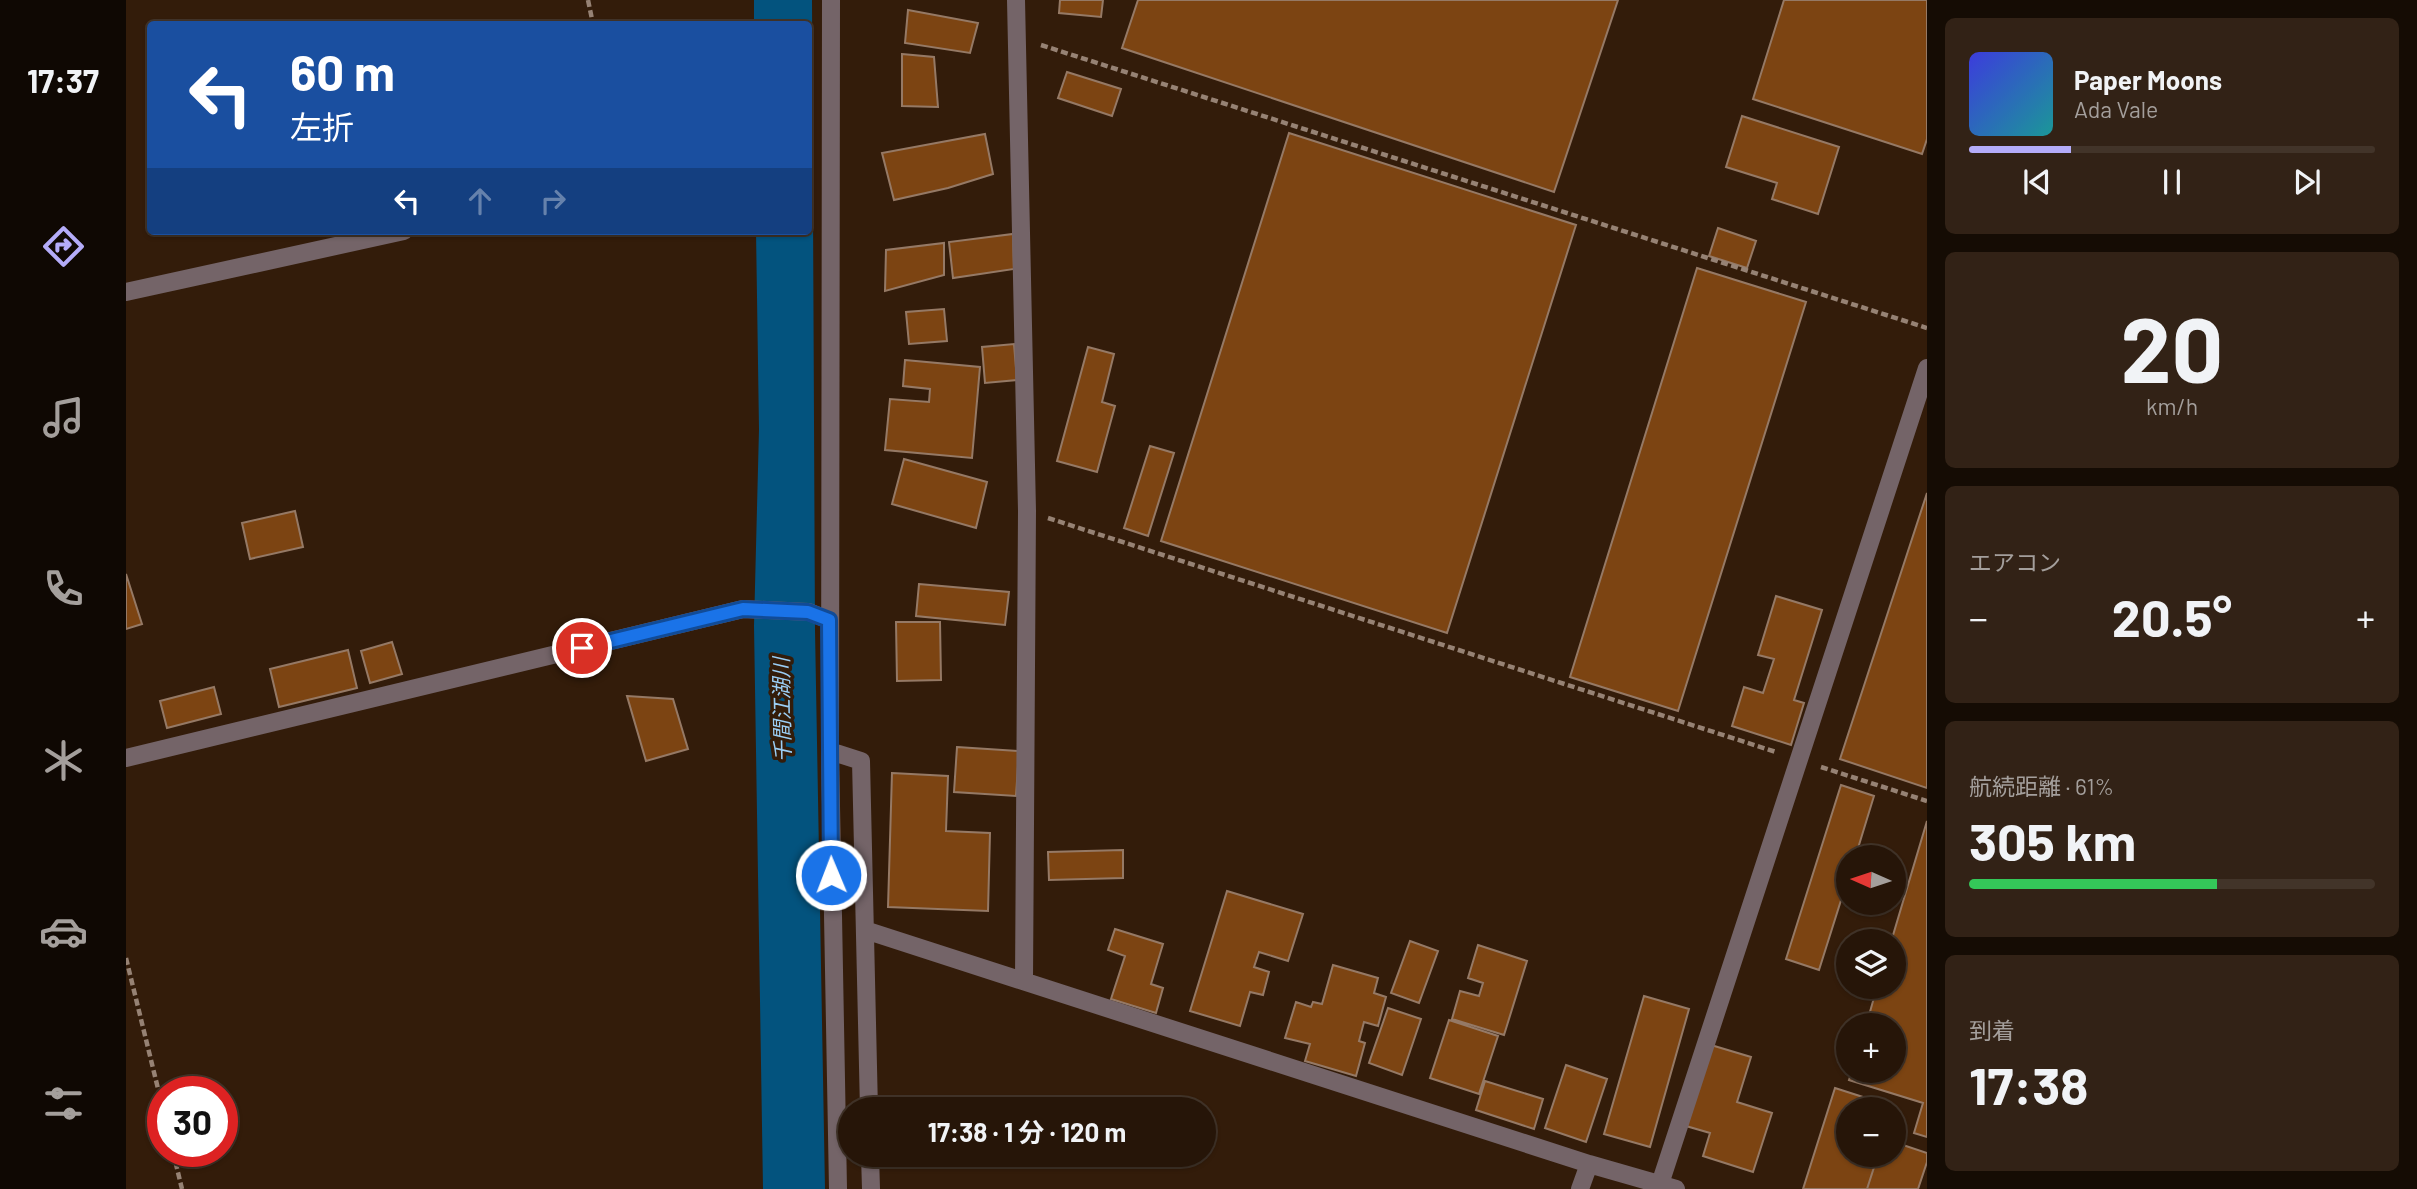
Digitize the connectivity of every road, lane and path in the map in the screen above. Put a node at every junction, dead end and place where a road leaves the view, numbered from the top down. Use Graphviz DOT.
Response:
graph roads {
  1 [pos="588,0"];
  2 [pos="831,0"];
  3 [pos="1016,0"];
  4 [pos="592,21"];
  5 [pos="1016,36"];
  6 [pos="386,235"];
  7 [pos="126,292"];
  8 [pos="1927,328"];
  9 [pos="1927,368"];
  10 [pos="1027,511"];
  11 [pos="829,620"];
  12 [pos="830,751"];
  13 [pos="126,758"];
  14 [pos="1800,760"];
  15 [pos="1927,801"];
  16 [pos="865,930"];
  17 [pos="126,958"];
  18 [pos="1024,981"];
  19 [pos="155,1076"];
  20 [pos="869,1097"];
  21 [pos="1588,1164"];
  22 [pos="177,1167"];
  23 [pos="870,1167"];
  24 [pos="1668,1186"];
  25 [pos="182,1189"];
  26 [pos="838,1189"];
  27 [pos="871,1189"];
  28 [pos="1580,1189"];
  1 -- 4 [label="path"];
  2 -- 11 [label="street"];
  3 -- 5 [label="street"];
  5 -- 8 [label="path"];
  5 -- 10 [label="street"];
  6 -- 7 [label="street"];
  9 -- 14 [label="street"];
  10 -- 14 [label="path"];
  10 -- 18 [label="street"];
  11 -- 12 [label="street"];
  11 -- 13 [label="street"];
  12 -- 16 [label="street"];
  12 -- 26 [label="street"];
  14 -- 15 [label="path"];
  14 -- 24 [label="street"];
  16 -- 18 [label="street"];
  16 -- 20 [label="street"];
  17 -- 19 [label="path"];
  18 -- 21 [label="street"];
  21 -- 24 [label="street"];
  21 -- 28 [label="street"];
  22 -- 25 [label="path"];
  23 -- 27 [label="street"];
}
